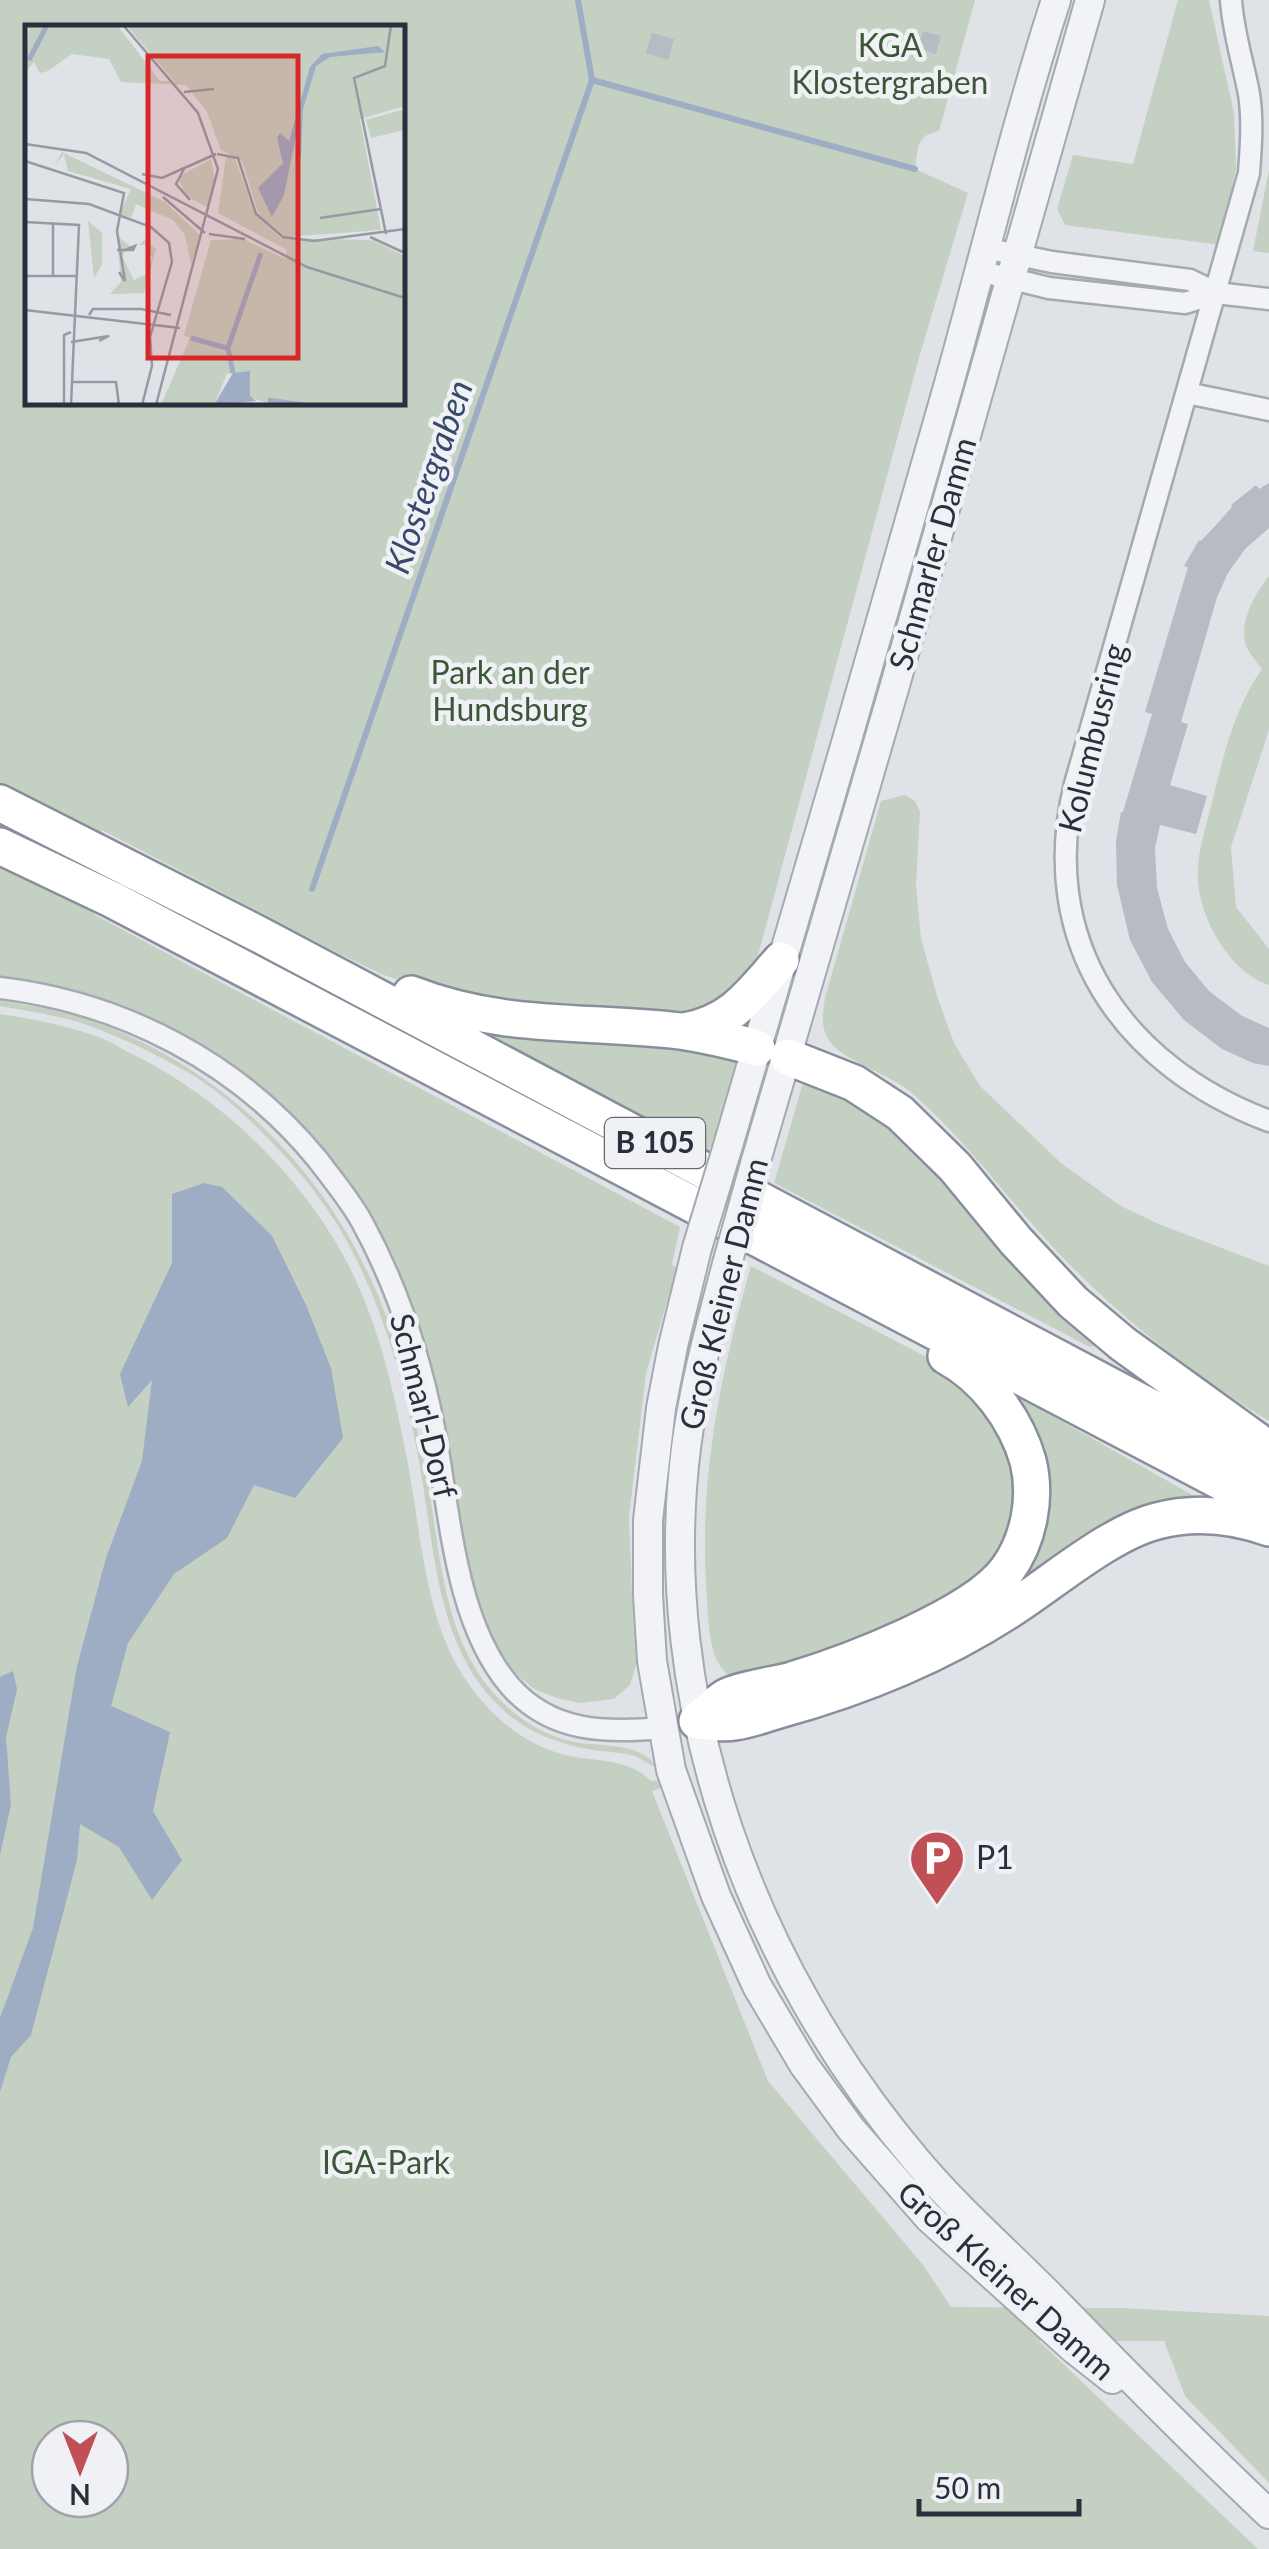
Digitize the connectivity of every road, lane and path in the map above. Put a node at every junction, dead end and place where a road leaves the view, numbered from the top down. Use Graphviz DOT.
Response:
graph roads {
  1 [pos="1056,0"];
  2 [pos="1090,0"];
  3 [pos="1230,0"];
  4 [pos="982,259"];
  5 [pos="1014,267"];
  6 [pos="1216,293"];
  7 [pos="1269,299"];
  8 [pos="1186,393"];
  9 [pos="1269,410"];
  10 [pos="0,804"];
  11 [pos="0,846"];
  12 [pos="262,936"];
  13 [pos="781,960"];
  14 [pos="0,988"];
  15 [pos="680,1032"];
  16 [pos="772,1052"];
  17 [pos="1269,1121"];
  18 [pos="854,1288"];
  19 [pos="1269,1449"];
  20 [pos="1269,1470"];
  21 [pos="1269,1506"];
  22 [pos="1269,1528"];
  23 [pos="680,1724"];
  24 [pos="1269,2514"];
  1 -- 4 [label="street, Schmarler Damm"];
  2 -- 5 [label="street, Schmarler Damm"];
  3 -- 6 [label="street, Kolumbusring"];
  4 -- 5 [label="street"];
  4 -- 13 [label="street, Schmarler Damm"];
  5 -- 6 [label="street"];
  5 -- 16 [label="street, Schmarler Damm"];
  6 -- 7 [label="street"];
  6 -- 8 [label="street, Kolumbusring"];
  8 -- 9 [label="street"];
  8 -- 17 [label="street, Kolumbusring"];
  10 -- 12 [label="highway, B 105"];
  11 -- 18 [label="highway, B 105"];
  12 -- 15 [label="highway"];
  12 -- 20 [label="highway, B 105"];
  13 -- 15 [label="highway"];
  13 -- 16 [label="street, Schmarler Damm"];
  14 -- 23 [label="street, Schmarl-Dorf"];
  15 -- 16 [label="highway"];
  16 -- 19 [label="highway"];
  16 -- 23 [label="street, Groß Kleiner Damm, bridge"];
  16 -- 23 [label="street, Groß Kleiner Damm, bridge"];
  18 -- 21 [label="highway, B 105"];
  18 -- 23 [label="highway"];
  22 -- 23 [label="highway"];
  23 -- 24 [label="street, Groß Kleiner Damm"];
}
